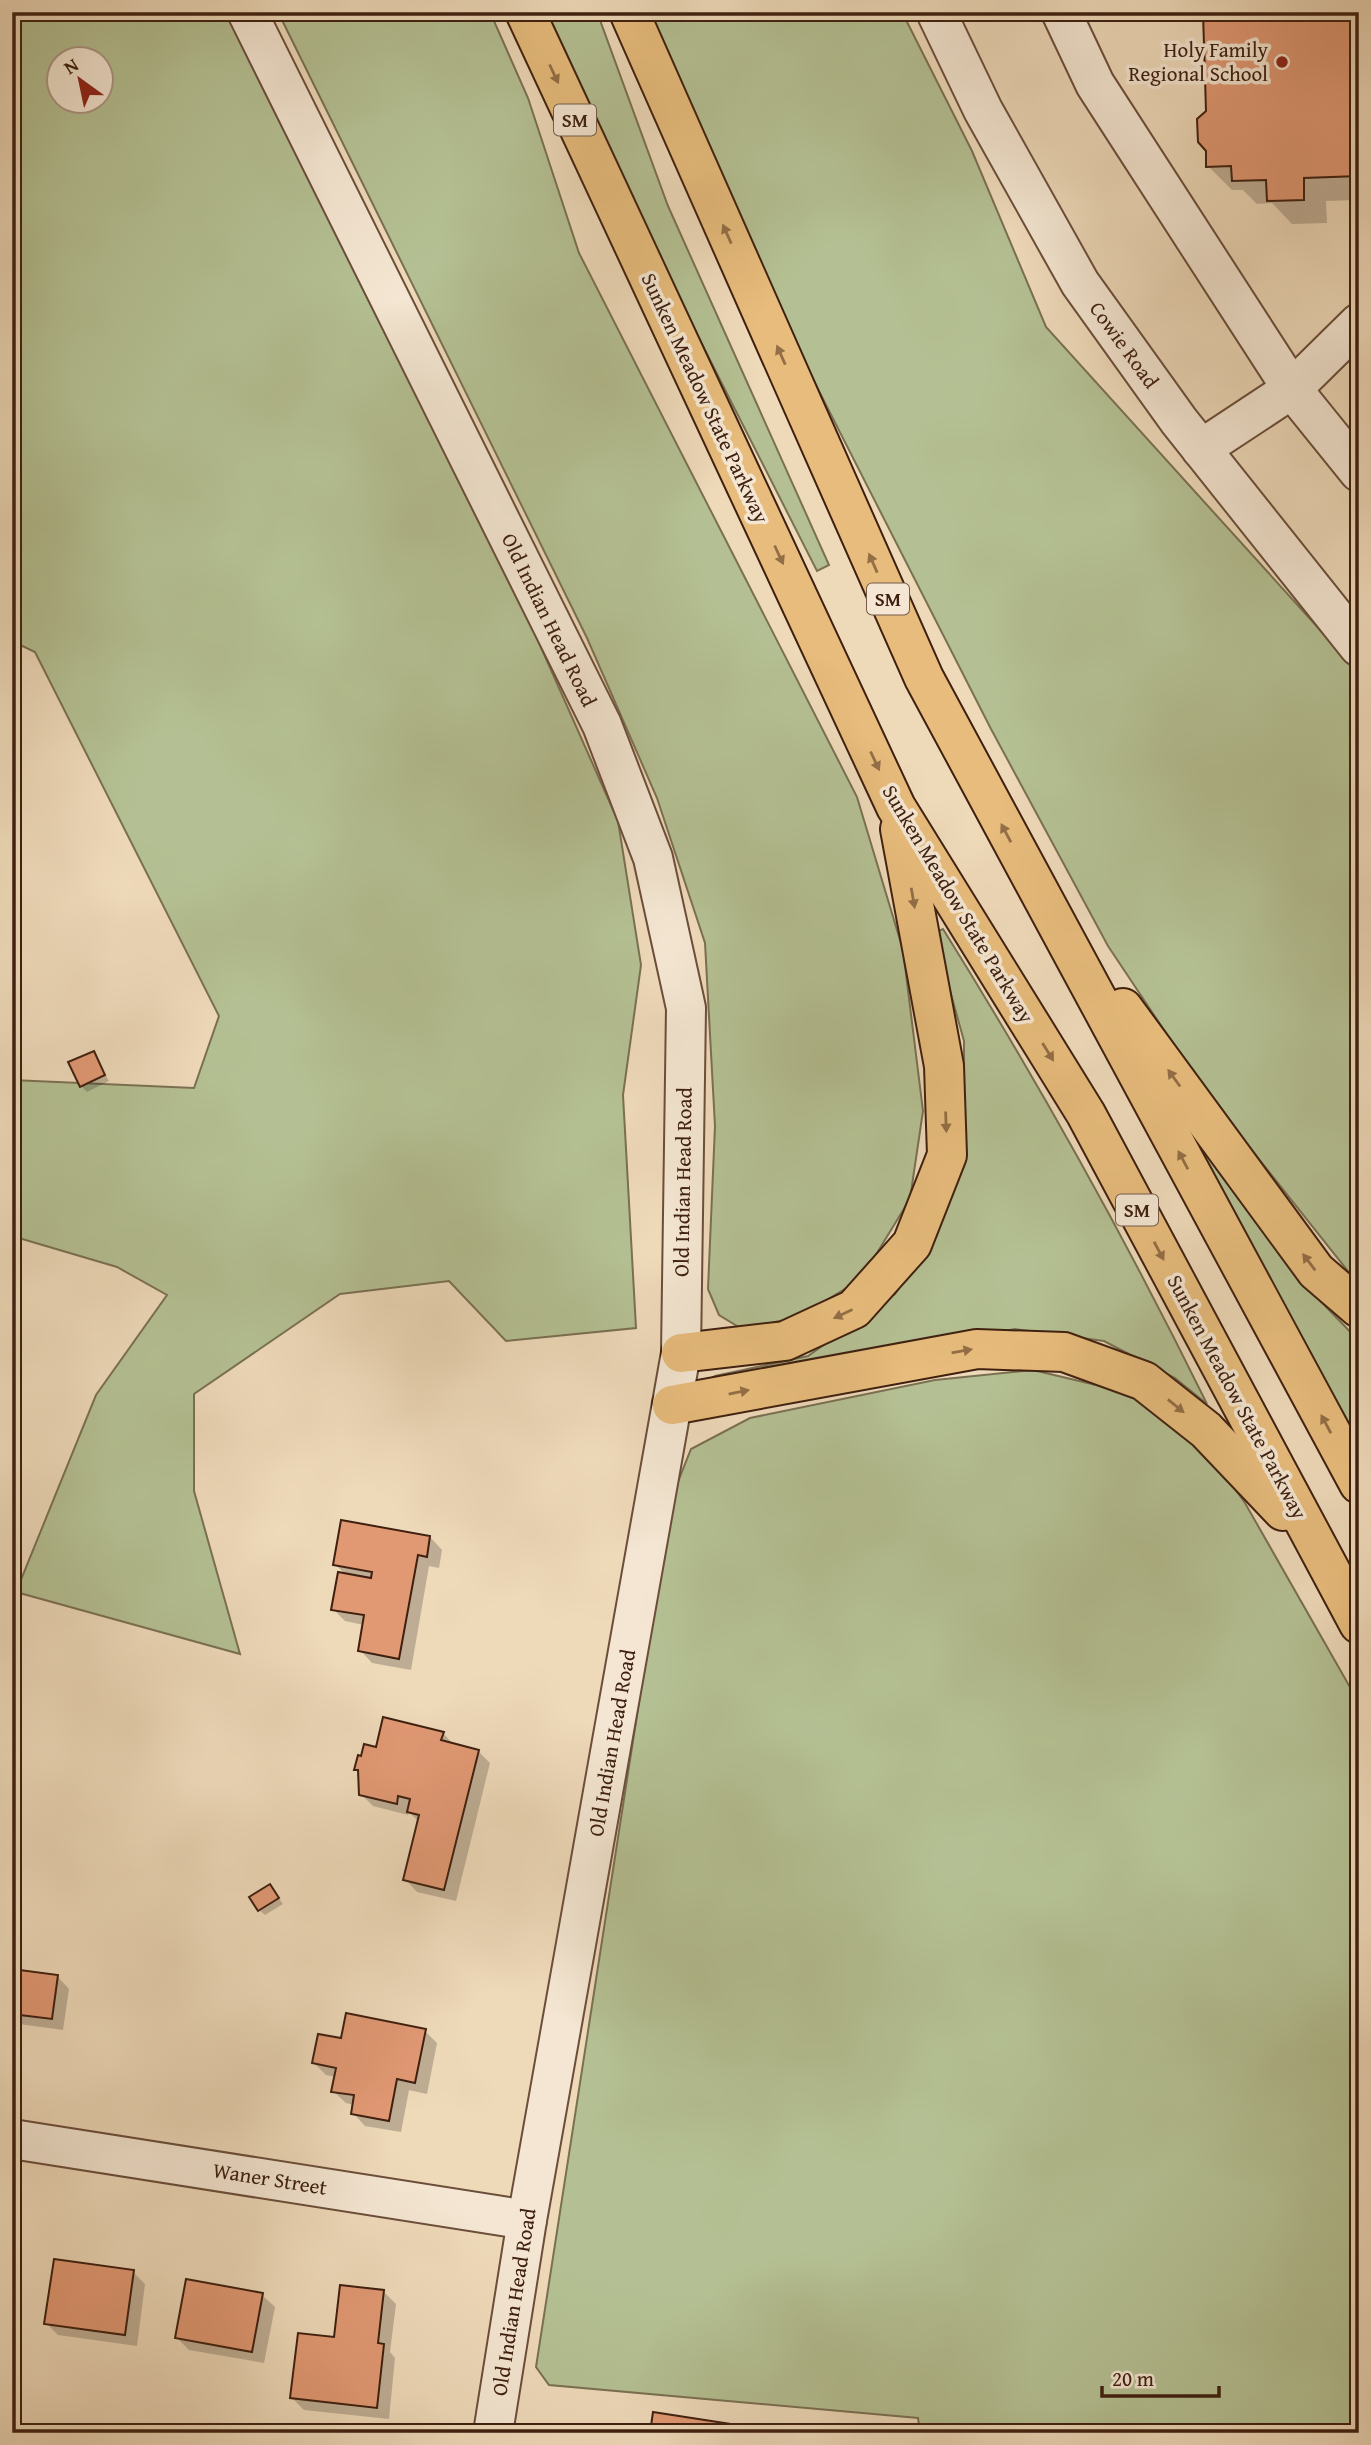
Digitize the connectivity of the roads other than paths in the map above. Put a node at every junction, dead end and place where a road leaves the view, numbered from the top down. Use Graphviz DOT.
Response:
graph roads {
  1 [pos="247,12"];
  2 [pos="525,12"];
  3 [pos="629,12"];
  4 [pos="936,12"];
  5 [pos="1071,17"];
  6 [pos="1359,323"];
  7 [pos="1292,389"];
  8 [pos="1201,449"];
  9 [pos="1359,472"];
  10 [pos="1359,647"];
  11 [pos="896,807"];
  12 [pos="1038,893"];
  13 [pos="1359,1308"];
  14 [pos="681,1353"];
  15 [pos="672,1405"];
  16 [pos="1359,1484"];
  17 [pos="1316,1544"];
  18 [pos="1359,1624"];
  19 [pos="12,2139"];
  20 [pos="527,2220"];
  21 [pos="494,2433"];
  1 -- 14 [label="street, Old Indian Head Road"];
  2 -- 11 [label="highway, Sunken Meadow State Parkway / SM, one-way"];
  12 -- 3 [label="highway, SM, one-way"];
  4 -- 8 [label="street, Cowie Road"];
  5 -- 7 [label="street"];
  6 -- 7 [label="street"];
  7 -- 8 [label="street"];
  7 -- 9 [label="street"];
  8 -- 10 [label="street, Cowie Road"];
  11 -- 14 [label="highway, one-way"];
  11 -- 17 [label="highway, Sunken Meadow State Parkway / SM, one-way"];
  13 -- 12 [label="highway, one-way"];
  16 -- 12 [label="highway, SM, one-way"];
  14 -- 15 [label="street, Old Indian Head Road"];
  15 -- 17 [label="highway, one-way"];
  15 -- 20 [label="street, Old Indian Head Road"];
  17 -- 18 [label="highway, Sunken Meadow State Parkway / SM"];
  19 -- 20 [label="street, Waner Street"];
  20 -- 21 [label="street, Old Indian Head Road"];
}
